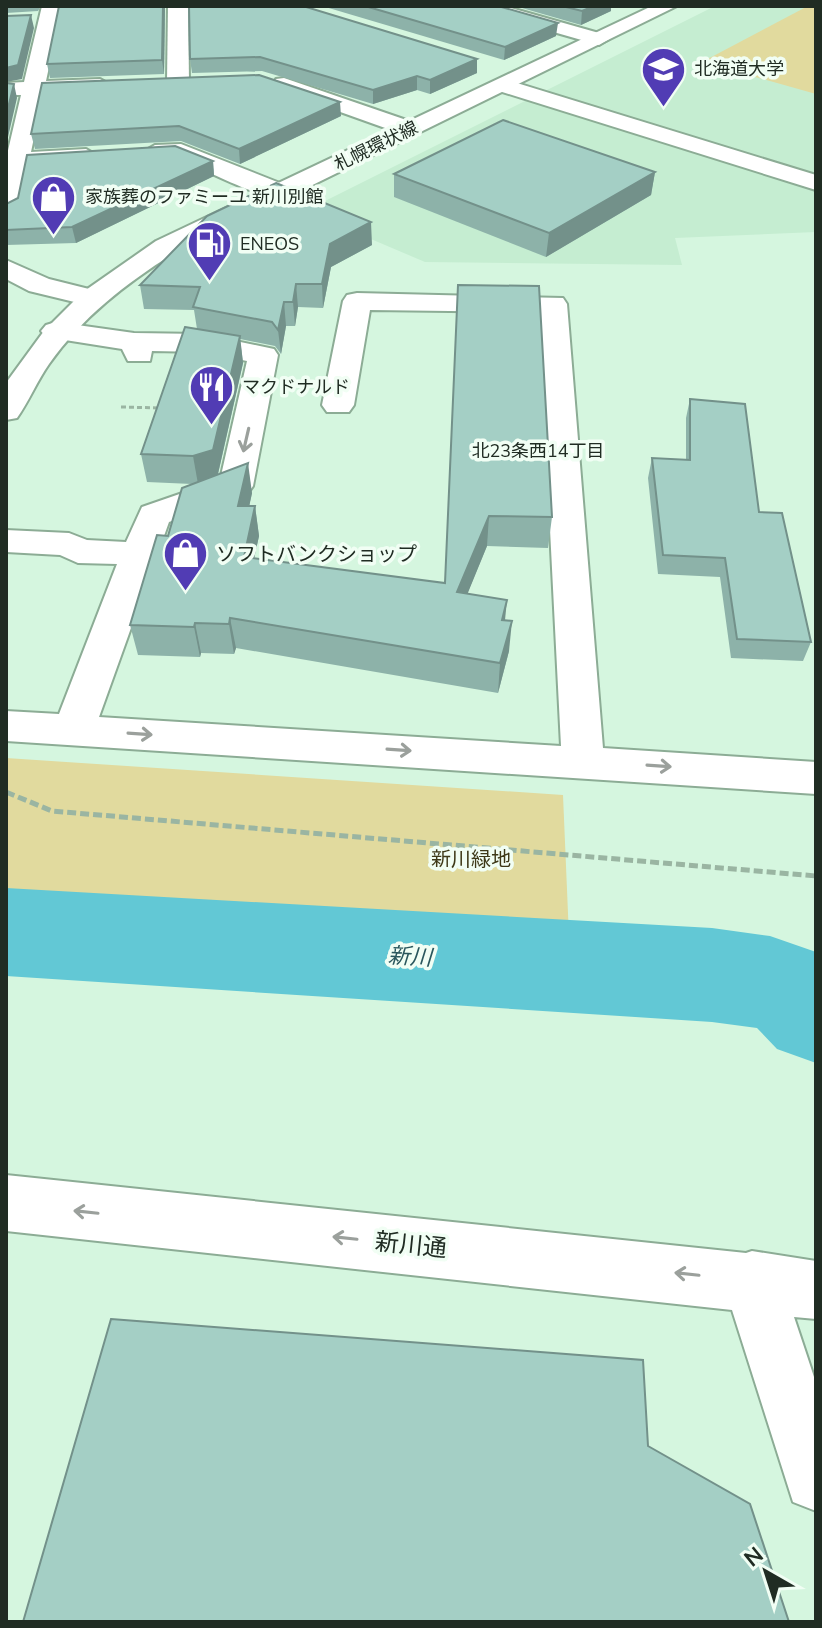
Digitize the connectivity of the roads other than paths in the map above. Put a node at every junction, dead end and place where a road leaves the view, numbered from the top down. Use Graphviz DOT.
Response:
graph roads {
  1 [pos="75,6"];
  2 [pos="178,6"];
  3 [pos="483,6"];
  4 [pos="667,6"];
  5 [pos="51,11"];
  6 [pos="21,20"];
  7 [pos="599,39"];
  8 [pos="507,77"];
  9 [pos="203,80"];
  10 [pos="261,80"];
  11 [pos="120,84"];
  12 [pos="33,88"];
  13 [pos="6,89"];
  14 [pos="410,129"];
  15 [pos="137,153"];
  16 [pos="108,155"];
  17 [pos="15,164"];
  18 [pos="816,183"];
  19 [pos="281,192"];
  20 [pos="6,213"];
  21 [pos="6,268"];
  22 [pos="39,285"];
  23 [pos="91,298"];
  24 [pos="6,301"];
  25 [pos="56,331"];
  26 [pos="338,405"];
  27 [pos="6,411"];
  28 [pos="6,541"];
  29 [pos="139,554"];
  30 [pos="6,726"];
  31 [pos="74,730"];
  32 [pos="583,761"];
  33 [pos="816,778"];
  34 [pos="6,1203"];
  35 [pos="787,1286"];
  36 [pos="816,1479"];
  1 -- 5 [label="street"];
  2 -- 9 [label="street"];
  3 -- 7 [label="street"];
  4 -- 7 [label="street, 札幌環状線"];
  5 -- 6 [label="street"];
  5 -- 12 [label="street"];
  7 -- 8 [label="street, 札幌環状線"];
  8 -- 14 [label="street, 札幌環状線"];
  8 -- 18 [label="street"];
  10 -- 14 [label="street"];
  11 -- 12 [label="street"];
  12 -- 13 [label="street"];
  12 -- 17 [label="street"];
  14 -- 19 [label="street, 札幌環状線"];
  15 -- 19 [label="street"];
  16 -- 17 [label="street"];
  17 -- 20 [label="street"];
  19 -- 23 [label="street, 札幌環状線"];
  21 -- 22 [label="street"];
  22 -- 23 [label="street"];
  22 -- 24 [label="street"];
  23 -- 25 [label="street, 札幌環状線"];
  25 -- 27 [label="street, 札幌環状線"];
  25 -- 29 [label="street, one-way"];
  26 -- 32 [label="street"];
  28 -- 29 [label="street"];
  29 -- 31 [label="street"];
  30 -- 31 [label="street"];
  31 -- 32 [label="street, one-way"];
  32 -- 33 [label="street, one-way"];
  35 -- 34 [label="street, 新川通, one-way"];
  35 -- 36 [label="street"];
}
